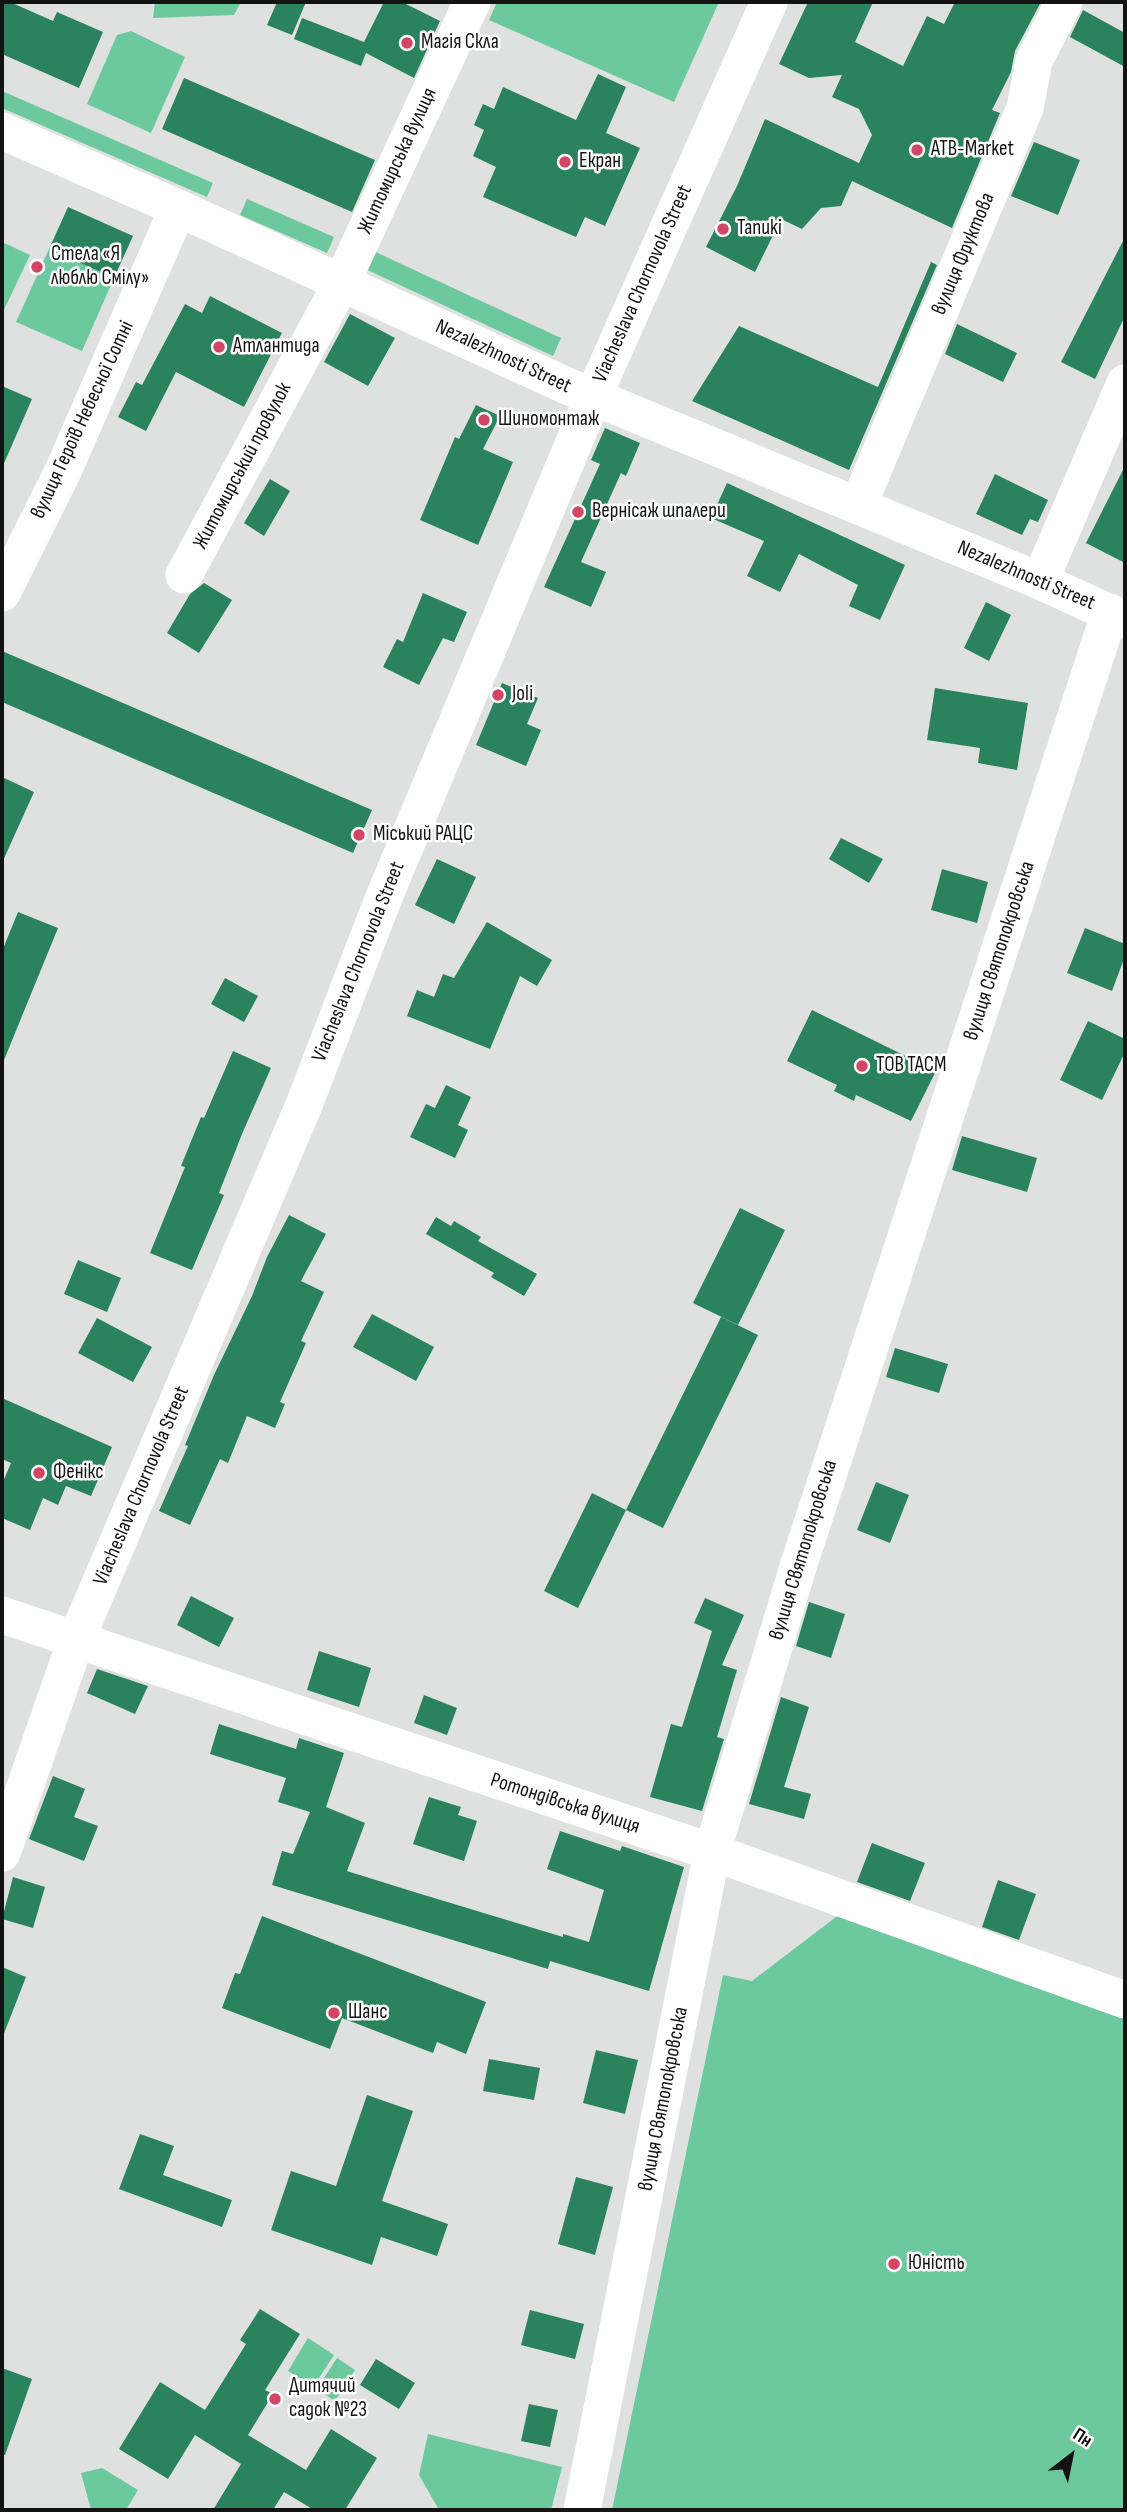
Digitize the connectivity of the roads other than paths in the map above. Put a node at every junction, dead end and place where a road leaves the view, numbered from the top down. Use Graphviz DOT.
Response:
graph roads {
  1 [pos="472,2"];
  2 [pos="769,2"];
  3 [pos="1064,2"];
  4 [pos="2,131"];
  5 [pos="178,208"];
  6 [pos="342,282"];
  7 [pos="1125,383"];
  8 [pos="593,397"];
  9 [pos="858,506"];
  10 [pos="184,575"];
  11 [pos="1040,580"];
  12 [pos="2,593"];
  13 [pos="1117,616"];
  14 [pos="2,1615"];
  15 [pos="76,1640"];
  16 [pos="712,1852"];
  17 [pos="2,1853"];
  18 [pos="1125,2000"];
  19 [pos="582,2510"];
  1 -- 6 [label="street, Житомирська вулиця"];
  2 -- 8 [label="street, Viacheslava Chornovola Street"];
  3 -- 9 [label="street, вулиця Фруктова"];
  4 -- 5 [label="street, Nezalezhnosti Street"];
  5 -- 6 [label="street, Nezalezhnosti Street"];
  5 -- 12 [label="street, вулиця Героїв Небесної Сотні"];
  6 -- 8 [label="street, Nezalezhnosti Street"];
  6 -- 10 [label="street, Житомирський провулок"];
  7 -- 11 [label="street"];
  8 -- 9 [label="street, Nezalezhnosti Street"];
  8 -- 15 [label="street, Viacheslava Chornovola Street"];
  9 -- 11 [label="street, Nezalezhnosti Street"];
  11 -- 13 [label="street, Nezalezhnosti Street"];
  13 -- 16 [label="street, вулиця Святопокровська"];
  14 -- 15 [label="street, Ротондівська вулиця"];
  15 -- 16 [label="street, Ротондівська вулиця"];
  15 -- 17 [label="street, Viacheslava Chornovola Street"];
  16 -- 18 [label="street, Ротондівська вулиця"];
  16 -- 19 [label="street, вулиця Святопокровська"];
}
